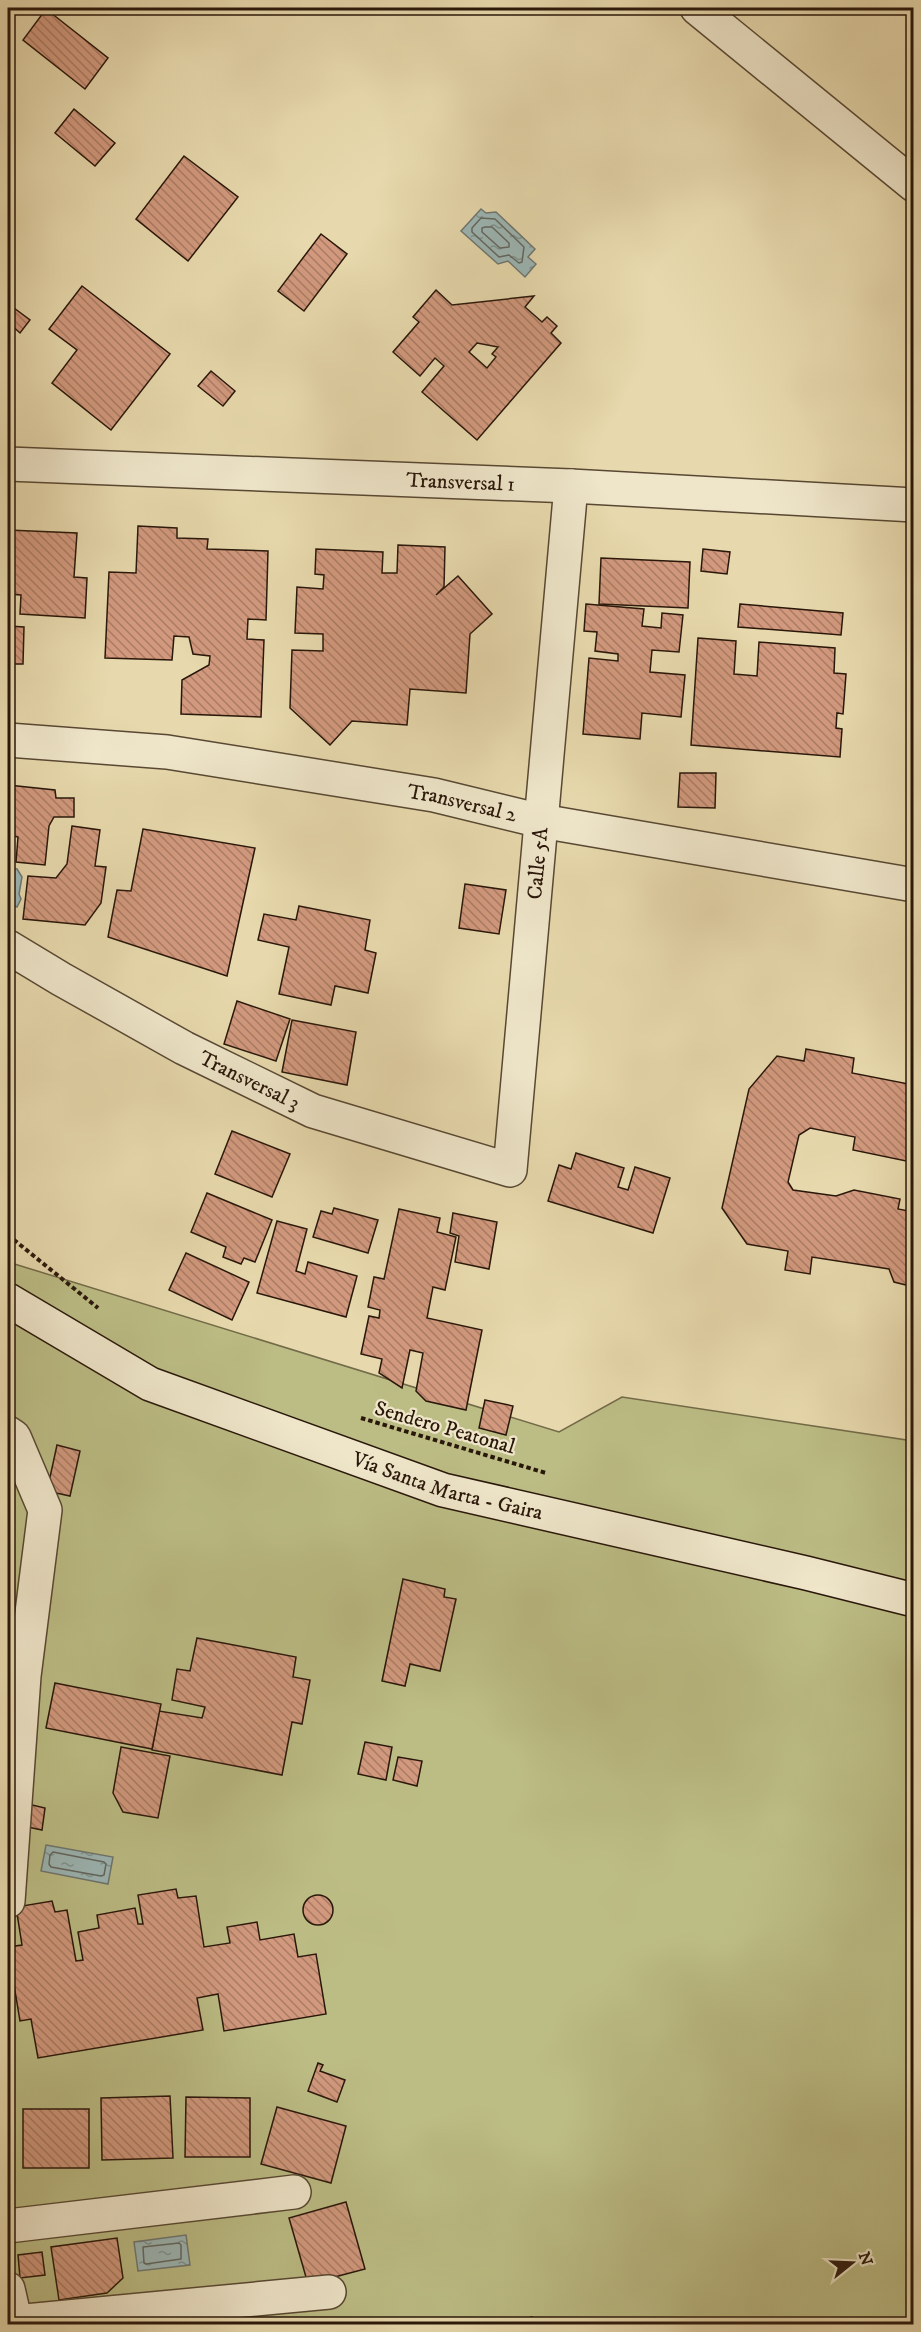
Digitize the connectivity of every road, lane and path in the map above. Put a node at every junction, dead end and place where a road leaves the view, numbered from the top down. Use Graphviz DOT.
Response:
graph roads {
  1 [pos="697,8"];
  2 [pos="914,185"];
  3 [pos="8,464"];
  4 [pos="571,486"];
  5 [pos="914,505"];
  6 [pos="8,740"];
  7 [pos="541,821"];
  8 [pos="914,885"];
  9 [pos="8,946"];
  10 [pos="510,1170"];
  11 [pos="8,1235"];
  12 [pos="8,1299"];
  13 [pos="99,1308"];
  14 [pos="354,1416"];
  15 [pos="8,1433"];
  16 [pos="557,1476"];
  17 [pos="914,1600"];
  18 [pos="8,1901"];
  19 [pos="294,2192"];
  20 [pos="8,2226"];
  21 [pos="8,2289"];
  22 [pos="329,2292"];
  23 [pos="16,2323"];
  1 -- 2 [label="street"];
  3 -- 4 [label="street, Transversal 1"];
  4 -- 5 [label="street, Transversal 1"];
  4 -- 7 [label="street, Calle 5A"];
  6 -- 7 [label="street, Transversal 2"];
  7 -- 8 [label="street, Transversal 2"];
  7 -- 10 [label="street, Calle 5A"];
  9 -- 10 [label="street, Transversal 3"];
  11 -- 13 [label="path"];
  12 -- 17 [label="street, Vía Santa Marta - Gaira"];
  14 -- 16 [label="path, Sendero Peatonal"];
  15 -- 18 [label="street"];
  19 -- 20 [label="street"];
  21 -- 23 [label="street"];
  22 -- 23 [label="street"];
}
